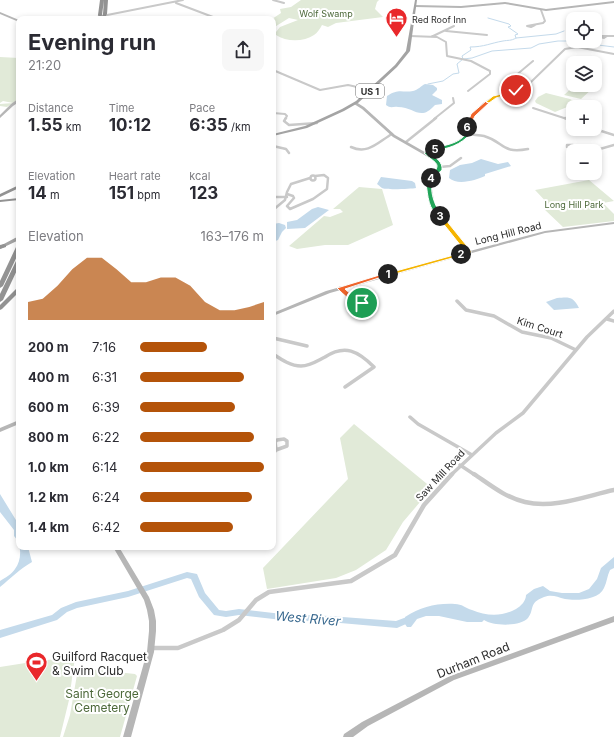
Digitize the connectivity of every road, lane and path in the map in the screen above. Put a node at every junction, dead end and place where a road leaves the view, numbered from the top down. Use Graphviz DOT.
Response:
graph roads {
  1 [pos="102,0"];
  2 [pos="106,0"];
  3 [pos="183,0"];
  4 [pos="273,0"];
  5 [pos="416,0"];
  6 [pos="614,2"];
  7 [pos="176,3"];
  8 [pos="284,3"];
  9 [pos="415,6"];
  10 [pos="541,10"];
  11 [pos="0,13"];
  12 [pos="100,16"];
  13 [pos="104,16"];
  14 [pos="104,16"];
  15 [pos="210,16"];
  16 [pos="16,20"];
  17 [pos="535,25"];
  18 [pos="454,26"];
  19 [pos="446,31"];
  20 [pos="487,35"];
  21 [pos="410,36"];
  22 [pos="607,36"];
  23 [pos="614,36"];
  24 [pos="431,37"];
  25 [pos="614,54"];
  26 [pos="533,61"];
  27 [pos="276,71"];
  28 [pos="371,90"];
  29 [pos="468,91"];
  30 [pos="519,91"];
  31 [pos="453,98"];
  32 [pos="16,103"];
  33 [pos="355,103"];
  34 [pos="533,108"];
  35 [pos="276,113"];
  36 [pos="0,117"];
  37 [pos="566,119"];
  38 [pos="317,123"];
  39 [pos="602,131"];
  40 [pos="276,134"];
  41 [pos="392,134"];
  42 [pos="468,134"];
  43 [pos="614,135"];
  44 [pos="406,142"];
  45 [pos="614,145"];
  46 [pos="351,146"];
  47 [pos="276,147"];
  48 [pos="602,148"];
  49 [pos="528,149"];
  50 [pos="289,153"];
  51 [pos="426,153"];
  52 [pos="461,158"];
  53 [pos="440,167"];
  54 [pos="16,188"];
  55 [pos="0,196"];
  56 [pos="276,196"];
  57 [pos="287,196"];
  58 [pos="16,199"];
  59 [pos="0,201"];
  60 [pos="276,208"];
  61 [pos="614,223"];
  62 [pos="16,240"];
  63 [pos="1,247"];
  64 [pos="469,252"];
  65 [pos="16,253"];
  66 [pos="16,267"];
  67 [pos="0,286"];
  68 [pos="340,288"];
  69 [pos="16,292"];
  70 [pos="0,300"];
  71 [pos="457,301"];
  72 [pos="0,308"];
  73 [pos="374,309"];
  74 [pos="614,311"];
  75 [pos="276,314"];
  76 [pos="607,318"];
  77 [pos="614,321"];
  78 [pos="276,339"];
  79 [pos="307,346"];
  80 [pos="576,350"];
  81 [pos="276,356"];
  82 [pos="345,387"];
  83 [pos="410,417"];
  84 [pos="16,423"];
  85 [pos="0,430"];
  86 [pos="472,455"];
  87 [pos="460,465"];
  88 [pos="614,490"];
  89 [pos="118,550"];
  90 [pos="614,619"];
  91 [pos="152,648"];
  92 [pos="127,737"];
  93 [pos="347,737"];
  1 -- 12 [label="highway"];
  2 -- 13 [label="highway"];
  3 -- 7 [label="street"];
  4 -- 8 [label="street"];
  5 -- 9 [label="main road, US 1"];
  6 -- 10 [label="street"];
  7 -- 14 [label="street"];
  7 -- 15 [label="street"];
  9 -- 10 [label="street"];
  9 -- 21 [label="main road, US 1"];
  10 -- 17 [label="street"];
  11 -- 16 [label="street"];
  18 -- 19 [label="street"];
  19 -- 20 [label="street"];
  19 -- 24 [label="street"];
  21 -- 24 [label="street"];
  21 -- 28 [label="main road, US 1"];
  22 -- 23 [label="street"];
  24 -- 29 [label="street"];
  25 -- 30 [label="street"];
  26 -- 30 [label="street"];
  27 -- 28 [label="street"];
  28 -- 33 [label="main road, US 1"];
  30 -- 42 [label="street"];
  31 -- 44 [label="street"];
  32 -- 36 [label="street"];
  33 -- 38 [label="main road, US 1"];
  33 -- 41 [label="street"];
  34 -- 37 [label="street"];
  35 -- 38 [label="street"];
  38 -- 40 [label="main road, US 1"];
  39 -- 43 [label="street"];
  41 -- 44 [label="street"];
  41 -- 46 [label="street"];
  42 -- 49 [label="street"];
  42 -- 51 [label="street"];
  44 -- 51 [label="street"];
  45 -- 48 [label="street"];
  47 -- 50 [label="street"];
  51 -- 53 [label="street"];
  52 -- 53 [label="street"];
  53 -- 64 [label="street"];
  54 -- 55 [label="highway"];
  56 -- 57 [label="street"];
  57 -- 57 [label="street"];
  57 -- 60 [label="street"];
  58 -- 59 [label="highway"];
  61 -- 64 [label="street, Long Hill Road"];
  62 -- 63 [label="main road"];
  64 -- 68 [label="street, Long Hill Road"];
  65 -- 67 [label="highway"];
  66 -- 70 [label="highway"];
  68 -- 73 [label="street"];
  68 -- 75 [label="street, Long Hill Road"];
  69 -- 72 [label="highway"];
  71 -- 80 [label="street, Kim Court"];
  74 -- 76 [label="street, Saw Mill Road"];
  76 -- 77 [label="street"];
  76 -- 80 [label="street, Saw Mill Road"];
  78 -- 79 [label="street"];
  80 -- 86 [label="street, Saw Mill Road"];
  81 -- 82 [label="street"];
  83 -- 86 [label="street"];
  84 -- 85 [label="street"];
  86 -- 87 [label="street, Saw Mill Road"];
  87 -- 88 [label="street"];
  87 -- 91 [label="street, Saw Mill Road"];
  89 -- 91 [label="street"];
  90 -- 93 [label="street, Durham Road"];
  91 -- 92 [label="street"];
}
